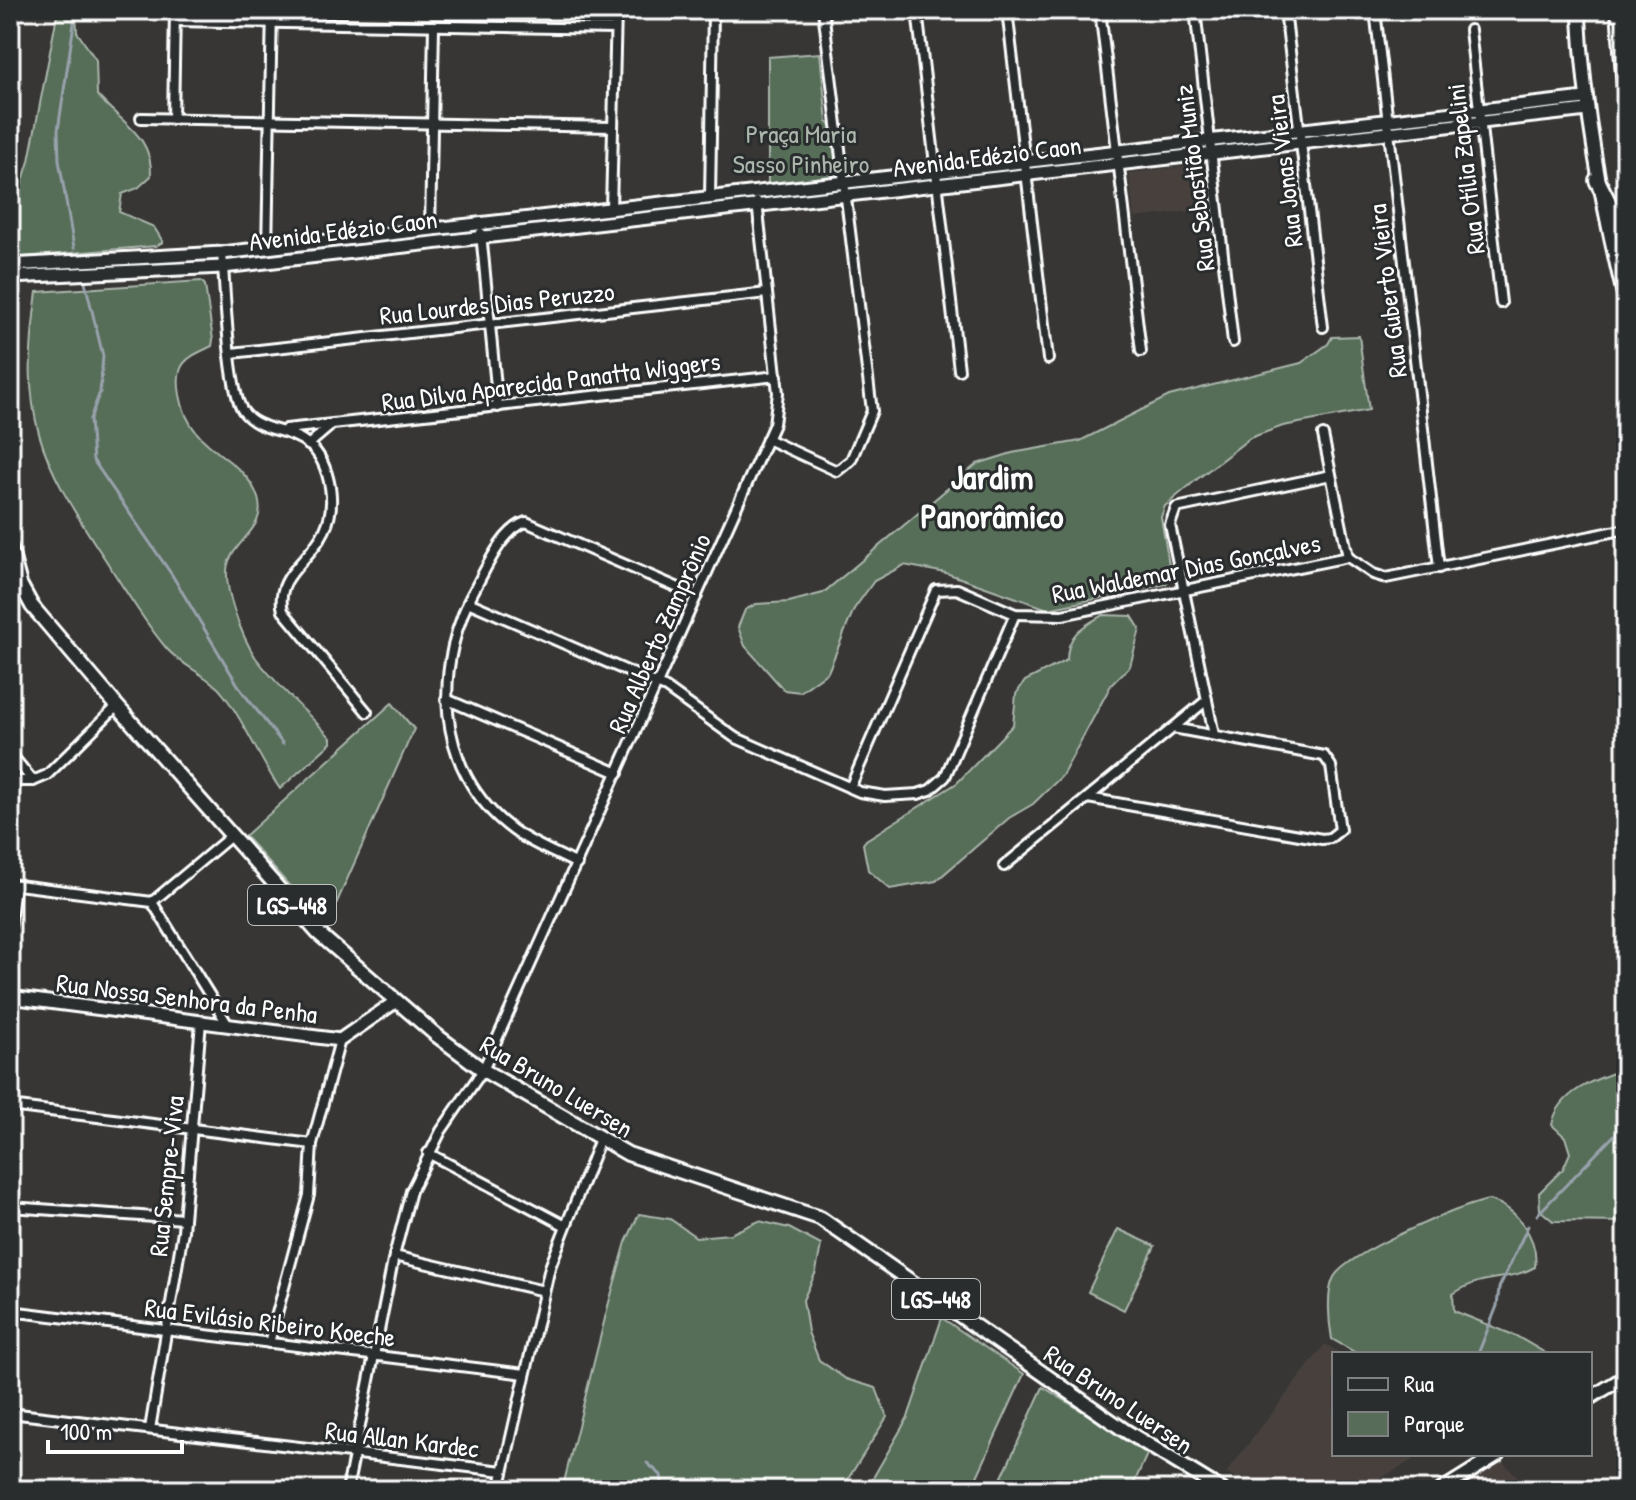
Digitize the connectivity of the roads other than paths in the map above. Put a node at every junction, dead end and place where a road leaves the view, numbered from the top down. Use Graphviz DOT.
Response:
graph roads {
  1 [pos="175,10"];
  2 [pos="272,10"];
  3 [pos="616,10"];
  4 [pos="713,10"];
  5 [pos="823,10"];
  6 [pos="917,10"];
  7 [pos="1007,10"];
  8 [pos="1100,10"];
  9 [pos="1195,10"];
  10 [pos="1285,10"];
  11 [pos="1375,10"];
  12 [pos="1579,10"];
  13 [pos="1619,10"];
  14 [pos="175,21"];
  15 [pos="271,23"];
  16 [pos="434,26"];
  17 [pos="615,29"];
  18 [pos="1470,30"];
  19 [pos="1626,101"];
  20 [pos="1586,104"];
  21 [pos="1480,116"];
  22 [pos="141,118"];
  23 [pos="173,119"];
  24 [pos="270,120"];
  25 [pos="432,123"];
  26 [pos="613,127"];
  27 [pos="1388,127"];
  28 [pos="1300,137"];
  29 [pos="1210,147"];
  30 [pos="1118,158"];
  31 [pos="1026,168"];
  32 [pos="937,178"];
  33 [pos="1597,180"];
  34 [pos="845,189"];
  35 [pos="710,198"];
  36 [pos="757,199"];
  37 [pos="611,209"];
  38 [pos="430,230"];
  39 [pos="481,230"];
  40 [pos="1626,237"];
  41 [pos="267,248"];
  42 [pos="222,253"];
  43 [pos="10,265"];
  44 [pos="223,267"];
  45 [pos="10,277"];
  46 [pos="767,293"];
  47 [pos="1501,303"];
  48 [pos="1626,305"];
  49 [pos="490,324"];
  50 [pos="1323,327"];
  51 [pos="1233,342"];
  52 [pos="1141,351"];
  53 [pos="232,353"];
  54 [pos="1048,359"];
  55 [pos="959,370"];
  56 [pos="777,376"];
  57 [pos="498,407"];
  58 [pos="330,427"];
  59 [pos="281,429"];
  60 [pos="1323,435"];
  61 [pos="767,439"];
  62 [pos="308,445"];
  63 [pos="1331,475"];
  64 [pos="1626,529"];
  65 [pos="10,547"];
  66 [pos="1348,557"];
  67 [pos="1439,568"];
  68 [pos="20,584"];
  69 [pos="1183,590"];
  70 [pos="697,596"];
  71 [pos="10,597"];
  72 [pos="468,602"];
  73 [pos="1015,614"];
  74 [pos="658,685"];
  75 [pos="446,699"];
  76 [pos="1207,700"];
  77 [pos="117,706"];
  78 [pos="367,712"];
  79 [pos="1173,728"];
  80 [pos="1214,735"];
  81 [pos="10,753"];
  82 [pos="618,773"];
  83 [pos="10,781"];
  84 [pos="33,781"];
  85 [pos="850,788"];
  86 [pos="1088,798"];
  87 [pos="231,836"];
  88 [pos="577,864"];
  89 [pos="1004,866"];
  90 [pos="13,885"];
  91 [pos="152,902"];
  92 [pos="10,927"];
  93 [pos="10,997"];
  94 [pos="395,1002"];
  95 [pos="201,1022"];
  96 [pos="228,1025"];
  97 [pos="340,1040"];
  98 [pos="483,1070"];
  99 [pos="10,1106"];
  100 [pos="192,1129"];
  101 [pos="600,1139"];
  102 [pos="312,1144"];
  103 [pos="428,1153"];
  104 [pos="10,1207"];
  105 [pos="184,1219"];
  106 [pos="564,1225"];
  107 [pos="394,1256"];
  108 [pos="544,1291"];
  109 [pos="10,1311"];
  110 [pos="166,1330"];
  111 [pos="269,1343"];
  112 [pos="372,1355"];
  113 [pos="525,1374"];
  114 [pos="1626,1376"];
  115 [pos="1592,1397"];
  116 [pos="10,1413"];
  117 [pos="150,1429"];
  118 [pos="353,1453"];
  119 [pos="1496,1456"];
  120 [pos="503,1471"];
  121 [pos="347,1490"];
  122 [pos="499,1490"];
  123 [pos="1222,1490"];
  124 [pos="1441,1490"];
  1 -- 14 [label="street"];
  2 -- 15 [label="street"];
  3 -- 17 [label="street"];
  4 -- 35 [label="street"];
  5 -- 34 [label="street"];
  6 -- 32 [label="street"];
  7 -- 31 [label="street"];
  8 -- 30 [label="street"];
  9 -- 29 [label="street, Rua Sebastião Muniz"];
  10 -- 28 [label="street, Rua Jonas Vieira"];
  11 -- 27 [label="street, Rua Guberto Vieira"];
  12 -- 20 [label="main road"];
  13 -- 19 [label="highway"];
  14 -- 15 [label="street"];
  14 -- 23 [label="street"];
  15 -- 16 [label="street"];
  15 -- 24 [label="street"];
  16 -- 17 [label="street"];
  16 -- 25 [label="street"];
  17 -- 26 [label="street"];
  18 -- 21 [label="street, Rua Otília Zapelini"];
  20 -- 21 [label="main road, Avenida Edézio Caon"];
  20 -- 33 [label="main road"];
  21 -- 27 [label="main road, Avenida Edézio Caon"];
  21 -- 47 [label="street, Rua Otília Zapelini"];
  22 -- 23 [label="street"];
  23 -- 24 [label="street"];
  24 -- 25 [label="street"];
  24 -- 41 [label="street"];
  25 -- 26 [label="street"];
  25 -- 38 [label="street"];
  26 -- 37 [label="street"];
  27 -- 28 [label="main road, Avenida Edézio Caon"];
  27 -- 67 [label="street, Rua Guberto Vieira"];
  28 -- 29 [label="main road, Avenida Edézio Caon"];
  28 -- 50 [label="street, Rua Jonas Vieira"];
  29 -- 30 [label="main road, Avenida Edézio Caon"];
  29 -- 51 [label="street, Rua Sebastião Muniz"];
  30 -- 31 [label="main road, Avenida Edézio Caon"];
  30 -- 52 [label="street"];
  31 -- 32 [label="main road, Avenida Edézio Caon"];
  31 -- 54 [label="street"];
  32 -- 34 [label="main road, Avenida Edézio Caon"];
  32 -- 55 [label="street"];
  33 -- 40 [label="highway"];
  33 -- 48 [label="main road"];
  34 -- 36 [label="main road, Avenida Edézio Caon"];
  34 -- 61 [label="street"];
  35 -- 36 [label="main road, Avenida Edézio Caon"];
  35 -- 37 [label="main road, Avenida Edézio Caon"];
  36 -- 39 [label="main road, Avenida Edézio Caon"];
  36 -- 46 [label="street, Rua Alberto Zamprônio"];
  37 -- 39 [label="main road, Avenida Edézio Caon"];
  38 -- 39 [label="main road, Avenida Edézio Caon"];
  38 -- 41 [label="main road, Avenida Edézio Caon"];
  39 -- 44 [label="main road, Avenida Edézio Caon"];
  39 -- 49 [label="street"];
  41 -- 42 [label="main road, Avenida Edézio Caon"];
  42 -- 43 [label="main road, Avenida Edézio Caon"];
  42 -- 44 [label="street"];
  44 -- 45 [label="main road, Avenida Edézio Caon"];
  44 -- 53 [label="street"];
  46 -- 49 [label="street, Rua Lourdes Dias Peruzzo"];
  46 -- 56 [label="street, Rua Alberto Zamprônio"];
  49 -- 53 [label="street, Rua Lourdes Dias Peruzzo"];
  49 -- 57 [label="street"];
  53 -- 59 [label="street"];
  56 -- 57 [label="street, Rua Dilva Aparecida Panatta Wiggers"];
  56 -- 61 [label="street, Rua Alberto Zamprônio"];
  57 -- 58 [label="street, Rua Dilva Aparecida Panatta Wiggers"];
  58 -- 59 [label="street, Rua Dilva Aparecida Panatta Wiggers"];
  58 -- 62 [label="street"];
  59 -- 62 [label="street"];
  60 -- 63 [label="street"];
  61 -- 70 [label="street, Rua Alberto Zamprônio"];
  62 -- 78 [label="street"];
  63 -- 66 [label="street"];
  63 -- 69 [label="street"];
  64 -- 67 [label="street"];
  65 -- 68 [label="main road, Rua Bruno Luersen / LGS-448"];
  66 -- 67 [label="street"];
  66 -- 69 [label="street, Rua Waldemar Dias Gonçalves"];
  68 -- 71 [label="street"];
  68 -- 77 [label="main road, Rua Bruno Luersen / LGS-448"];
  69 -- 73 [label="street, Rua Waldemar Dias Gonçalves"];
  69 -- 76 [label="street"];
  70 -- 72 [label="street"];
  70 -- 74 [label="street, Rua Alberto Zamprônio"];
  72 -- 74 [label="street"];
  72 -- 75 [label="street"];
  73 -- 85 [label="street"];
  73 -- 85 [label="street, Rua Waldemar Dias Gonçalves"];
  74 -- 82 [label="street, Rua Alberto Zamprônio"];
  74 -- 85 [label="street"];
  75 -- 82 [label="street"];
  75 -- 88 [label="street"];
  76 -- 79 [label="street"];
  76 -- 80 [label="street"];
  77 -- 84 [label="street"];
  77 -- 87 [label="main road, Rua Bruno Luersen / LGS-448"];
  79 -- 80 [label="street"];
  79 -- 86 [label="street"];
  80 -- 86 [label="street"];
  81 -- 84 [label="street"];
  82 -- 88 [label="street, Rua Alberto Zamprônio"];
  83 -- 84 [label="street"];
  86 -- 89 [label="street"];
  87 -- 91 [label="street"];
  87 -- 94 [label="main road, Rua Bruno Luersen / LGS-448"];
  88 -- 98 [label="street, Rua Alberto Zamprônio"];
  90 -- 91 [label="street"];
  90 -- 92 [label="street"];
  91 -- 96 [label="street"];
  93 -- 95 [label="main road, Rua Nossa Senhora da Penha"];
  94 -- 97 [label="main road, Rua Nossa Senhora da Penha"];
  94 -- 98 [label="main road, Rua Bruno Luersen / LGS-448"];
  95 -- 96 [label="main road, Rua Nossa Senhora da Penha"];
  95 -- 100 [label="street, Rua Sempre-Viva"];
  96 -- 97 [label="main road, Rua Nossa Senhora da Penha"];
  97 -- 102 [label="street"];
  98 -- 101 [label="main road, Rua Bruno Luersen / LGS-448"];
  98 -- 103 [label="street, Rua Alberto Zamprônio"];
  99 -- 100 [label="street"];
  100 -- 102 [label="street"];
  100 -- 105 [label="street, Rua Sempre-Viva"];
  101 -- 106 [label="street"];
  101 -- 123 [label="main road, Rua Bruno Luersen / LGS-448"];
  102 -- 111 [label="street"];
  103 -- 106 [label="street"];
  103 -- 107 [label="street, Rua Alberto Zamprônio"];
  104 -- 105 [label="street"];
  105 -- 110 [label="street, Rua Sempre-Viva"];
  106 -- 108 [label="street"];
  107 -- 108 [label="street"];
  107 -- 112 [label="street, Rua Alberto Zamprônio"];
  108 -- 113 [label="street"];
  109 -- 110 [label="street, Rua Evilásio Ribeiro Koeche"];
  110 -- 111 [label="street, Rua Evilásio Ribeiro Koeche"];
  110 -- 117 [label="street, Rua Sempre-Viva"];
  111 -- 112 [label="street, Rua Evilásio Ribeiro Koeche"];
  112 -- 113 [label="street, Rua Evilásio Ribeiro Koeche"];
  112 -- 118 [label="street, Rua Alberto Zamprônio"];
  113 -- 120 [label="street"];
  114 -- 115 [label="main road"];
  116 -- 117 [label="street, Rua Allan Kardec"];
  117 -- 118 [label="street, Rua Allan Kardec"];
  118 -- 120 [label="street, Rua Allan Kardec"];
  118 -- 121 [label="street, Rua Alberto Zamprônio"];
  119 -- 124 [label="main road"];
  120 -- 122 [label="street"];
}
